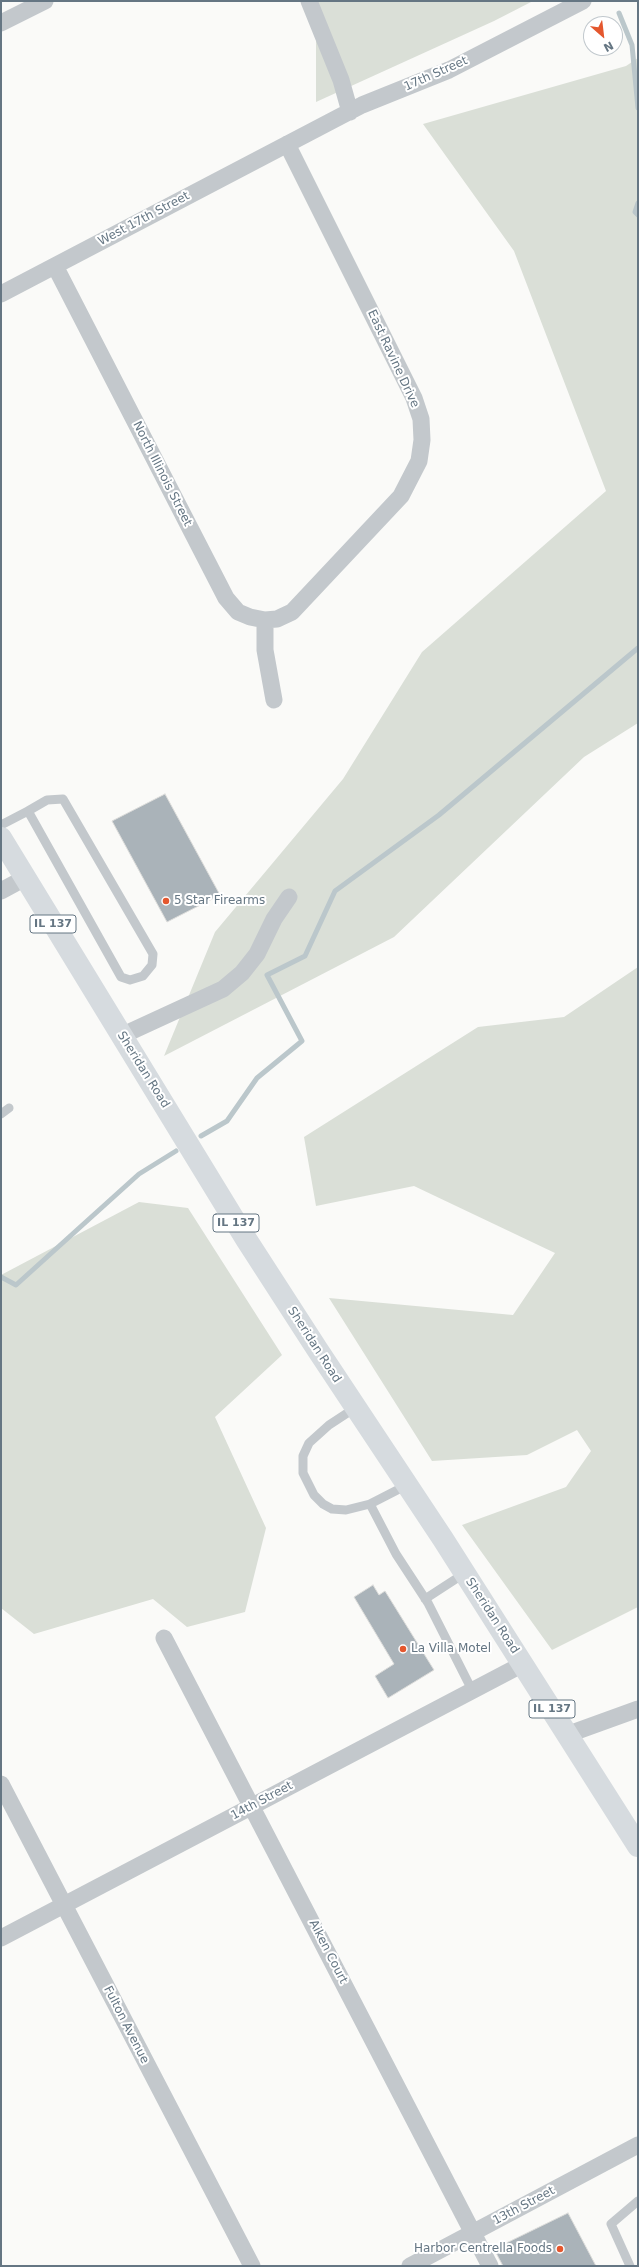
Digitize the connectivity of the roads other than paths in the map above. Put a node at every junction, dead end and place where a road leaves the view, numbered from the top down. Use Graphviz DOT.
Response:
graph roads {
  1 [pos="45,1"];
  2 [pos="309,1"];
  3 [pos="583,1"];
  4 [pos="1,23"];
  5 [pos="350,112"];
  6 [pos="287,144"];
  7 [pos="55,266"];
  8 [pos="1,294"];
  9 [pos="305,598"];
  10 [pos="265,620"];
  11 [pos="274,700"];
  12 [pos="28,811"];
  13 [pos="1,825"];
  14 [pos="1,838"];
  15 [pos="25,878"];
  16 [pos="1,891"];
  17 [pos="289,897"];
  18 [pos="121,1036"];
  19 [pos="10,1108"];
  20 [pos="1,1114"];
  21 [pos="355,1408"];
  22 [pos="407,1485"];
  23 [pos="370,1504"];
  24 [pos="465,1573"];
  25 [pos="425,1599"];
  26 [pos="164,1638"];
  27 [pos="523,1664"];
  28 [pos="472,1690"];
  29 [pos="638,1709"];
  30 [pos="569,1734"];
  31 [pos="1,1784"];
  32 [pos="252,1807"];
  33 [pos="638,1846"];
  34 [pos="64,1906"];
  35 [pos="1,1938"];
  36 [pos="637,2147"];
  37 [pos="638,2201"];
  38 [pos="474,2234"];
  39 [pos="252,2266"];
  40 [pos="410,2266"];
  41 [pos="490,2266"];
  42 [pos="630,2266"];
  1 -- 4 [label="street"];
  2 -- 5 [label="street"];
  3 -- 5 [label="street, 17th Street"];
  5 -- 6 [label="street, 17th Street"];
  6 -- 7 [label="street, West 17th Street"];
  6 -- 9 [label="street, East Ravine Drive"];
  7 -- 8 [label="street, West 17th Street"];
  7 -- 10 [label="street, North Illinois Street"];
  9 -- 10 [label="street, North Illinois Street"];
  10 -- 11 [label="street"];
  12 -- 12 [label="lane"];
  12 -- 13 [label="lane"];
  14 -- 15 [label="main road, Sheridan Road / IL 137"];
  15 -- 16 [label="street"];
  15 -- 18 [label="main road, Sheridan Road / IL 137"];
  17 -- 18 [label="street"];
  18 -- 21 [label="main road, Sheridan Road / IL 137"];
  19 -- 20 [label="lane"];
  21 -- 22 [label="main road, Sheridan Road / IL 137"];
  21 -- 23 [label="lane"];
  22 -- 23 [label="lane"];
  22 -- 24 [label="main road, Sheridan Road / IL 137"];
  23 -- 25 [label="lane"];
  24 -- 25 [label="lane"];
  24 -- 27 [label="main road, Sheridan Road / IL 137"];
  25 -- 28 [label="lane"];
  26 -- 32 [label="street, Aiken Court"];
  27 -- 28 [label="street, 14th Street"];
  27 -- 30 [label="main road, Sheridan Road / IL 137"];
  28 -- 32 [label="street, 14th Street"];
  29 -- 30 [label="street"];
  30 -- 33 [label="main road, Sheridan Road / IL 137"];
  31 -- 34 [label="street, Fulton Avenue"];
  32 -- 34 [label="street, 14th Street"];
  32 -- 38 [label="street, Aiken Court"];
  34 -- 35 [label="street, 14th Street"];
  34 -- 39 [label="street, Fulton Avenue"];
  36 -- 38 [label="street, 13th Street"];
  37 -- 42 [label="lane"];
  38 -- 40 [label="street, 13th Street"];
  38 -- 41 [label="street, Aiken Court"];
}
